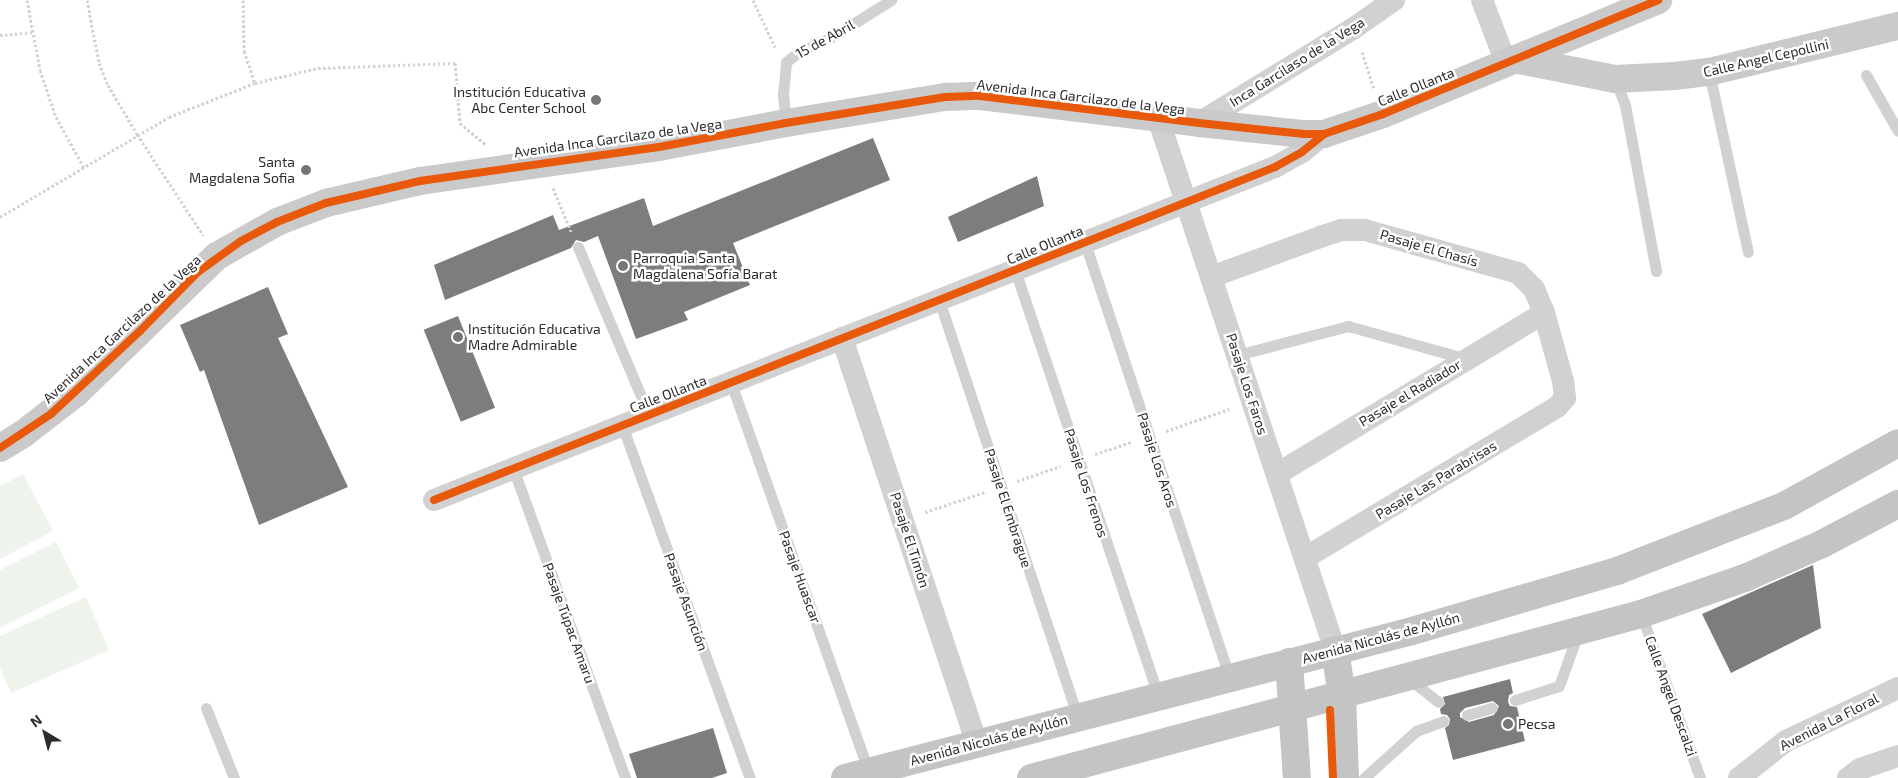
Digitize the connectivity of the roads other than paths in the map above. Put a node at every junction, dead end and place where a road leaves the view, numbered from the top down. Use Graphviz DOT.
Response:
graph roads {
  1 [pos="891,0"];
  2 [pos="1394,0"];
  3 [pos="1482,0"];
  4 [pos="1658,0"];
  5 [pos="1898,26"];
  6 [pos="1510,61"];
  7 [pos="1709,72"];
  8 [pos="1866,75"];
  9 [pos="1615,79"];
  10 [pos="1158,118"];
  11 [pos="786,123"];
  12 [pos="1199,123"];
  13 [pos="1898,131"];
  14 [pos="1324,134"];
  15 [pos="1186,202"];
  16 [pos="1084,242"];
  17 [pos="578,248"];
  18 [pos="1748,252"];
  19 [pos="1015,270"];
  20 [pos="1656,271"];
  21 [pos="1211,278"];
  22 [pos="939,300"];
  23 [pos="1544,313"];
  24 [pos="842,338"];
  25 [pos="1237,355"];
  26 [pos="1467,359"];
  27 [pos="730,383"];
  28 [pos="1565,398"];
  29 [pos="649,415"];
  30 [pos="622,426"];
  31 [pos="1896,444"];
  32 [pos="0,448"];
  33 [pos="513,468"];
  34 [pos="1276,474"];
  35 [pos="434,500"];
  36 [pos="1898,504"];
  37 [pos="1305,558"];
  38 [pos="1641,614"];
  39 [pos="1578,633"];
  40 [pos="1335,650"];
  41 [pos="1289,662"];
  42 [pos="1229,677"];
  43 [pos="1407,678"];
  44 [pos="1898,688"];
  45 [pos="1158,696"];
  46 [pos="1342,696"];
  47 [pos="1515,700"];
  48 [pos="1438,702"];
  49 [pos="206,708"];
  50 [pos="1293,708"];
  51 [pos="1492,708"];
  52 [pos="1467,715"];
  53 [pos="1078,717"];
  54 [pos="1443,722"];
  55 [pos="977,743"];
  56 [pos="1898,756"];
  57 [pos="857,775"];
  58 [pos="234,778"];
  59 [pos="625,778"];
  60 [pos="750,778"];
  61 [pos="1031,778"];
  62 [pos="1297,778"];
  63 [pos="1345,778"];
  64 [pos="1364,778"];
  65 [pos="1700,778"];
  66 [pos="1739,778"];
  67 [pos="1848,778"];
  1 -- 11 [label="lane, 15 de Abril"];
  2 -- 12 [label="street, Inca Garcilaso de la Vega"];
  3 -- 6 [label="street"];
  4 -- 6 [label="street, Calle Ollanta"];
  5 -- 7 [label="street, Calle Angel Cepollini"];
  6 -- 9 [label="street, Calle Angel Cepollini"];
  6 -- 14 [label="street, Calle Ollanta"];
  7 -- 9 [label="street, Calle Angel Cepollini"];
  7 -- 18 [label="lane"];
  8 -- 13 [label="lane"];
  9 -- 20 [label="lane"];
  10 -- 11 [label="street, Avenida Inca Garcilazo de la Vega"];
  10 -- 12 [label="street, Avenida Inca Garcilazo de la Vega"];
  10 -- 15 [label="street, Pasaje Los Faros"];
  11 -- 32 [label="street, Avenida Inca Garcilazo de la Vega"];
  12 -- 14 [label="street, Avenida Inca Garcilazo de la Vega"];
  14 -- 15 [label="street, Calle Ollanta"];
  15 -- 16 [label="street, Calle Ollanta"];
  15 -- 21 [label="street, Pasaje Los Faros"];
  16 -- 19 [label="street, Calle Ollanta"];
  16 -- 42 [label="lane, Pasaje Los Aros"];
  17 -- 29 [label="lane"];
  19 -- 22 [label="street, Calle Ollanta"];
  19 -- 45 [label="lane, Pasaje Los Frenos"];
  21 -- 23 [label="street, Pasaje El Chasís"];
  21 -- 25 [label="street, Pasaje Los Faros"];
  22 -- 24 [label="street, Calle Ollanta"];
  22 -- 53 [label="lane, Pasaje El Embrague"];
  23 -- 26 [label="street, Pasaje el Radiador"];
  23 -- 28 [label="street, Pasaje El Chasís"];
  24 -- 27 [label="street, Calle Ollanta"];
  24 -- 55 [label="street, Pasaje El Timón"];
  25 -- 26 [label="lane"];
  25 -- 34 [label="street, Pasaje Los Faros"];
  26 -- 34 [label="street, Pasaje el Radiador"];
  27 -- 29 [label="street, Calle Ollanta"];
  27 -- 57 [label="lane, Pasaje Huascar"];
  28 -- 37 [label="street, Pasaje Las Parabrisas"];
  29 -- 30 [label="street, Calle Ollanta"];
  30 -- 33 [label="street, Calle Ollanta"];
  30 -- 60 [label="lane, Pasaje Asunción"];
  31 -- 40 [label="main road, Avenida Nicolás de Ayllón"];
  33 -- 35 [label="street, Calle Ollanta"];
  33 -- 59 [label="lane, Pasaje Túpac Amaru"];
  34 -- 37 [label="street, Pasaje Los Faros"];
  36 -- 38 [label="main road"];
  37 -- 40 [label="street, Pasaje Los Faros"];
  38 -- 39 [label="main road"];
  38 -- 65 [label="lane, Calle Angel Descalzi"];
  39 -- 43 [label="main road"];
  39 -- 47 [label="lane"];
  40 -- 41 [label="main road, Avenida Nicolás de Ayllón"];
  40 -- 46 [label="main road"];
  41 -- 42 [label="main road, Avenida Nicolás de Ayllón"];
  41 -- 50 [label="main road"];
  42 -- 45 [label="main road, Avenida Nicolás de Ayllón"];
  43 -- 46 [label="main road"];
  43 -- 48 [label="lane"];
  44 -- 66 [label="street, Avenida La Floral"];
  45 -- 53 [label="main road, Avenida Nicolás de Ayllón"];
  46 -- 50 [label="main road"];
  46 -- 63 [label="main road"];
  49 -- 58 [label="lane"];
  50 -- 61 [label="main road"];
  50 -- 62 [label="main road"];
  51 -- 52 [label="lane"];
  53 -- 55 [label="main road, Avenida Nicolás de Ayllón"];
  54 -- 64 [label="lane"];
  55 -- 57 [label="main road, Avenida Nicolás de Ayllón"];
  56 -- 67 [label="street"];
}
